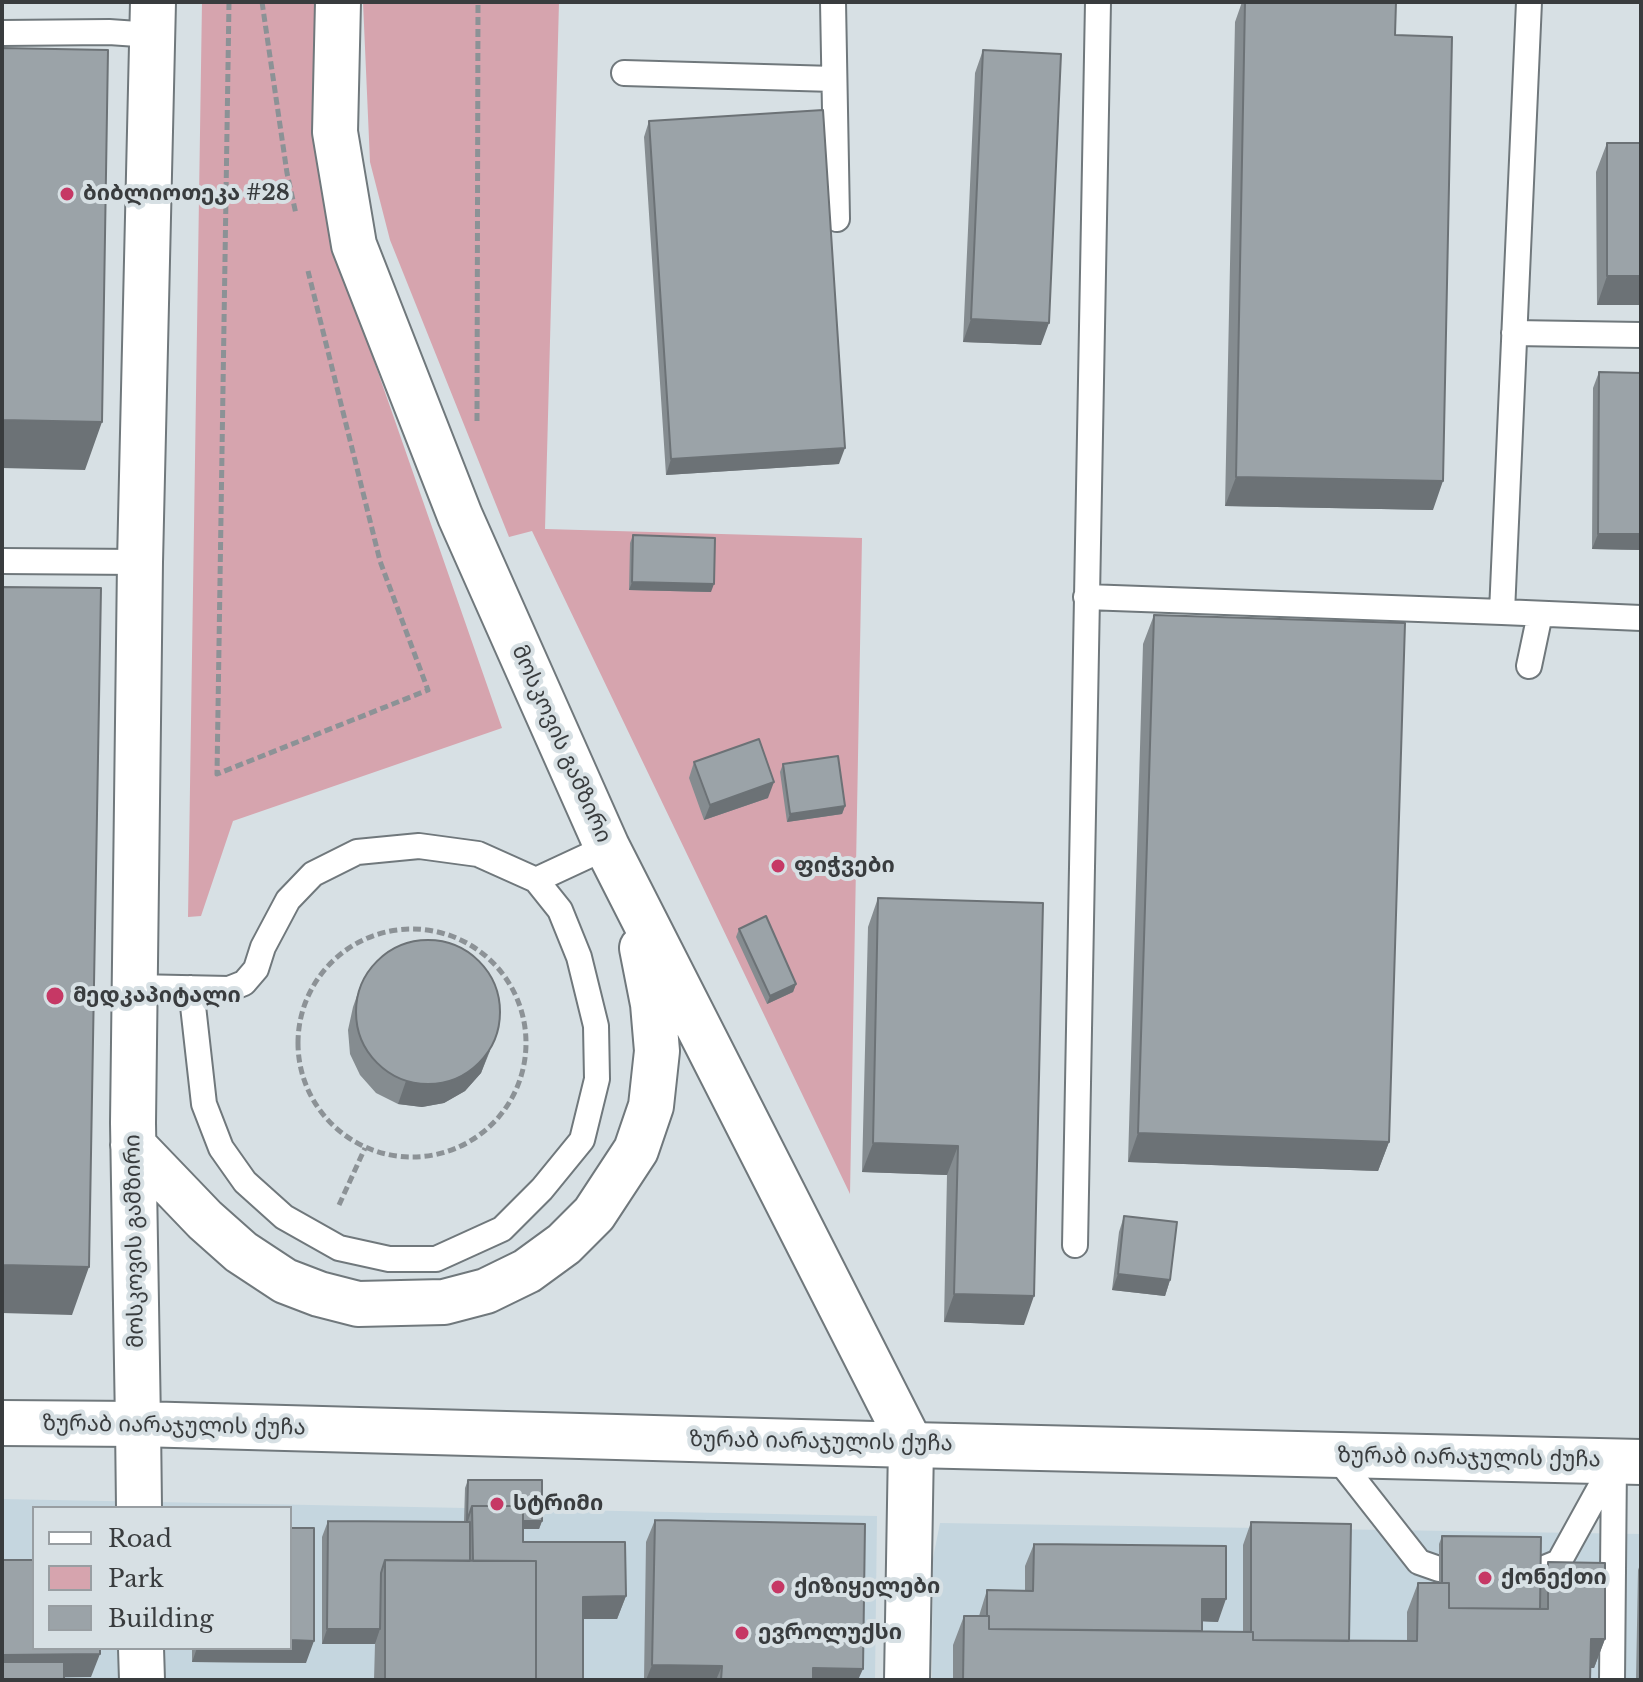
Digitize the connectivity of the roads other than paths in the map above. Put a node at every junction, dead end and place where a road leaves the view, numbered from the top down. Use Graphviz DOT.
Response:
graph roads {
  1 [pos="338,2"];
  2 [pos="833,2"];
  3 [pos="1098,2"];
  4 [pos="1529,2"];
  5 [pos="152,19"];
  6 [pos="2,33"];
  7 [pos="624,73"];
  8 [pos="834,79"];
  9 [pos="837,219"];
  10 [pos="1514,333"];
  11 [pos="1641,335"];
  12 [pos="2,561"];
  13 [pos="140,562"];
  14 [pos="1086,597"];
  15 [pos="1502,612"];
  16 [pos="1540,614"];
  17 [pos="1641,618"];
  18 [pos="1529,666"];
  19 [pos="607,847"];
  20 [pos="536,880"];
  21 [pos="631,895"];
  22 [pos="134,987"];
  23 [pos="191,988"];
  24 [pos="133,1145"];
  25 [pos="1075,1245"];
  26 [pos="2,1423"];
  27 [pos="138,1424"];
  28 [pos="911,1445"];
  29 [pos="1335,1455"];
  30 [pos="1627,1462"];
  31 [pos="139,1506"];
  32 [pos="1439,1569"];
  33 [pos="1537,1571"];
  34 [pos="141,1650"];
  35 [pos="142,1680"];
  36 [pos="907,1680"];
  37 [pos="1612,1680"];
  1 -- 19 [label="main road, მოსკოვის გამზირი"];
  2 -- 8 [label="lane"];
  3 -- 14 [label="lane"];
  4 -- 10 [label="lane"];
  5 -- 6 [label="lane"];
  5 -- 13 [label="main road, მოსკოვის გამზირი"];
  7 -- 8 [label="lane"];
  8 -- 9 [label="lane"];
  10 -- 11 [label="lane"];
  10 -- 15 [label="lane"];
  12 -- 13 [label="lane"];
  13 -- 22 [label="main road, მოსკოვის გამზირი"];
  14 -- 15 [label="lane"];
  14 -- 25 [label="lane"];
  15 -- 16 [label="lane"];
  16 -- 17 [label="lane"];
  16 -- 18 [label="lane"];
  19 -- 20 [label="lane"];
  19 -- 21 [label="main road, მოსკოვის გამზირი"];
  20 -- 23 [label="lane"];
  20 -- 23 [label="lane"];
  21 -- 24 [label="main road"];
  21 -- 28 [label="main road, მოსკოვის გამზირი"];
  22 -- 23 [label="lane"];
  22 -- 24 [label="main road, მოსკოვის გამზირი"];
  24 -- 27 [label="main road, მოსკოვის გამზირი"];
  26 -- 27 [label="main road, ზურაბ იარაჯულის ქუჩა"];
  27 -- 28 [label="main road, ზურაბ იარაჯულის ქუჩა"];
  27 -- 31 [label="main road, მოსკოვის გამზირი"];
  28 -- 29 [label="main road, ზურაბ იარაჯულის ქუჩა"];
  28 -- 36 [label="main road"];
  29 -- 30 [label="main road, ზურაბ იარაჯულის ქუჩა"];
  29 -- 32 [label="lane"];
  30 -- 33 [label="lane"];
  30 -- 37 [label="lane"];
  34 -- 35 [label="main road"];
}
